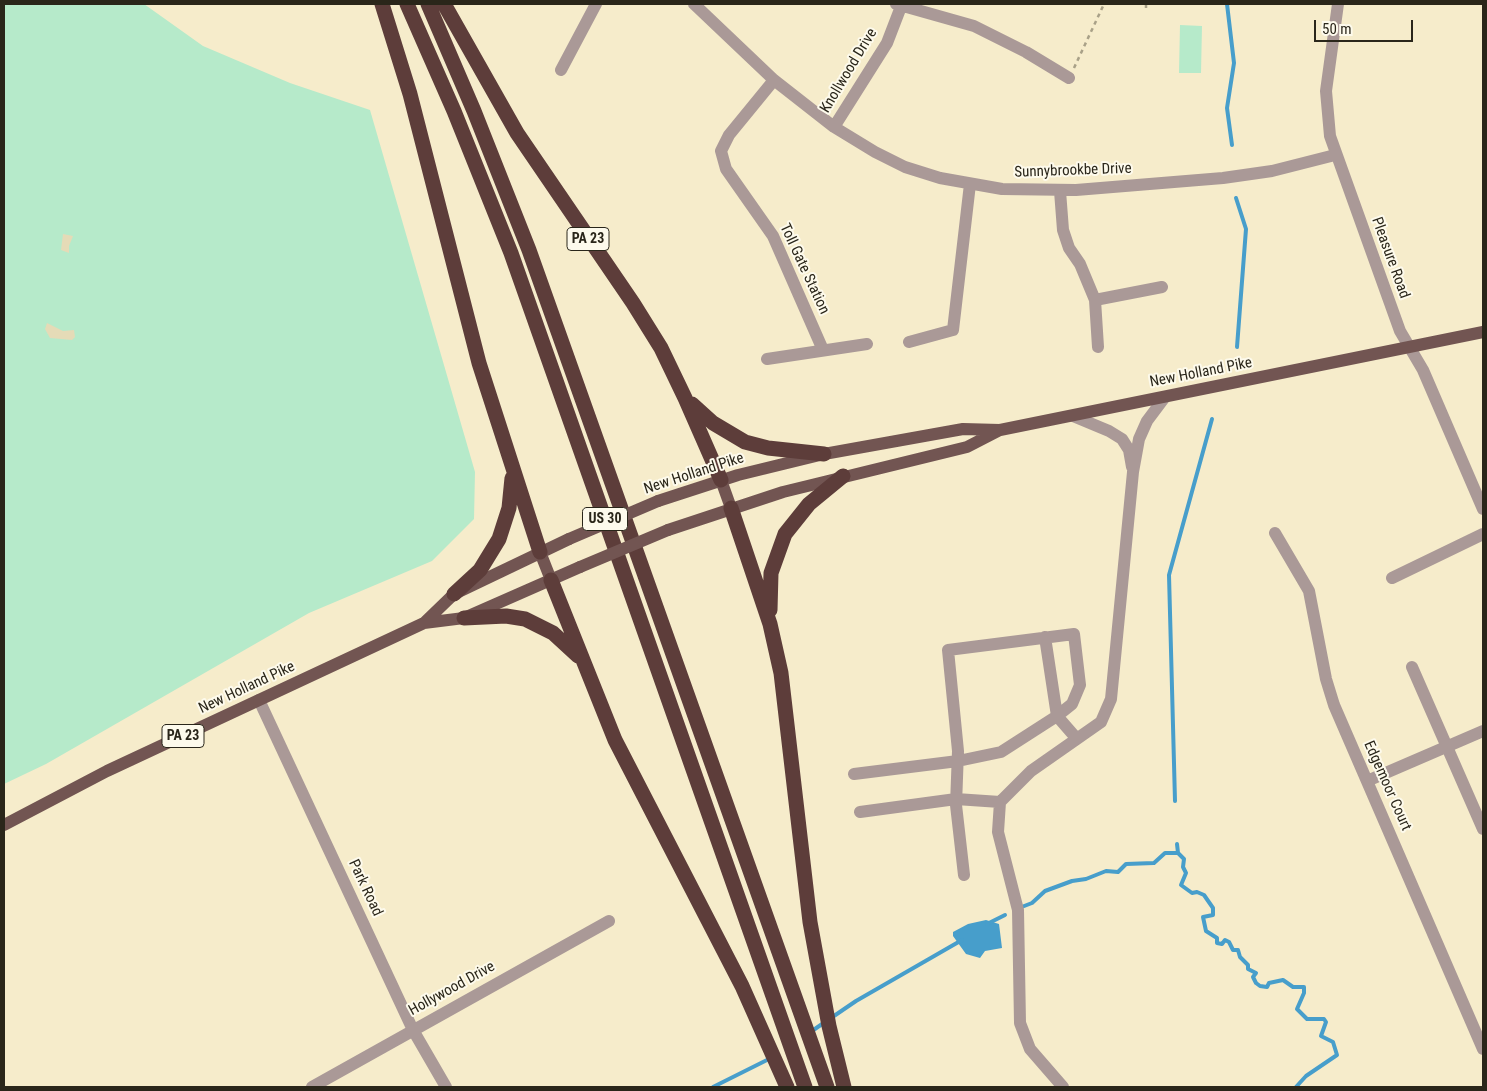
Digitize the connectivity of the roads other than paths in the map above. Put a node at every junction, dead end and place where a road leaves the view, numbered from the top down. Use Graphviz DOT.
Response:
graph roads {
  1 [pos="382,4"];
  2 [pos="407,4"];
  3 [pos="428,4"];
  4 [pos="444,4"];
  5 [pos="596,4"];
  6 [pos="694,4"];
  7 [pos="900,4"];
  8 [pos="1338,4"];
  9 [pos="562,70"];
  10 [pos="1069,78"];
  11 [pos="774,80"];
  12 [pos="834,127"];
  13 [pos="1335,155"];
  14 [pos="970,184"];
  15 [pos="1060,191"];
  16 [pos="1162,287"];
  17 [pos="1095,300"];
  18 [pos="1483,332"];
  19 [pos="909,342"];
  20 [pos="868,344"];
  21 [pos="1409,347"];
  22 [pos="1098,348"];
  23 [pos="823,350"];
  24 [pos="767,359"];
  25 [pos="1165,397"];
  26 [pos="686,398"];
  27 [pos="1073,416"];
  28 [pos="1000,430"];
  29 [pos="824,454"];
  30 [pos="513,471"];
  31 [pos="1133,472"];
  32 [pos="844,476"];
  33 [pos="722,480"];
  34 [pos="731,508"];
  35 [pos="1483,509"];
  36 [pos="1275,533"];
  37 [pos="1483,534"];
  38 [pos="540,552"];
  39 [pos="1392,578"];
  40 [pos="551,580"];
  41 [pos="454,594"];
  42 [pos="464,618"];
  43 [pos="424,623"];
  44 [pos="770,624"];
  45 [pos="1045,638"];
  46 [pos="583,661"];
  47 [pos="1412,667"];
  48 [pos="259,700"];
  49 [pos="1057,716"];
  50 [pos="1483,731"];
  51 [pos="1077,740"];
  52 [pos="1447,746"];
  53 [pos="958,761"];
  54 [pos="854,774"];
  55 [pos="1367,781"];
  56 [pos="956,799"];
  57 [pos="1000,802"];
  58 [pos="860,812"];
  59 [pos="4,825"];
  60 [pos="1483,829"];
  61 [pos="964,875"];
  62 [pos="609,921"];
  63 [pos="412,1030"];
  64 [pos="1483,1049"];
  65 [pos="312,1087"];
  66 [pos="446,1087"];
  67 [pos="788,1087"];
  68 [pos="805,1087"];
  69 [pos="827,1087"];
  70 [pos="844,1087"];
  71 [pos="1063,1087"];
  1 -- 30 [label="highway, PA 23"];
  2 -- 68 [label="highway, US 30"];
  3 -- 69 [label="highway, US 30"];
  4 -- 26 [label="highway, PA 23"];
  5 -- 9 [label="street"];
  6 -- 11 [label="street, Sunnybrookbe Drive"];
  7 -- 10 [label="street"];
  7 -- 12 [label="street, Knollwood Drive"];
  8 -- 13 [label="street, Pleasure Road"];
  11 -- 12 [label="street, Sunnybrookbe Drive"];
  11 -- 23 [label="street, Toll Gate Station"];
  12 -- 14 [label="street, Sunnybrookbe Drive"];
  13 -- 15 [label="street, Sunnybrookbe Drive"];
  13 -- 21 [label="street, Pleasure Road"];
  14 -- 15 [label="street, Sunnybrookbe Drive"];
  14 -- 19 [label="street"];
  15 -- 17 [label="street"];
  16 -- 17 [label="street"];
  17 -- 22 [label="street"];
  18 -- 21 [label="main road, New Holland Pike"];
  20 -- 23 [label="street"];
  21 -- 25 [label="main road, New Holland Pike"];
  21 -- 35 [label="street, Pleasure Road"];
  23 -- 24 [label="street"];
  25 -- 27 [label="main road, New Holland Pike"];
  25 -- 31 [label="street"];
  26 -- 29 [label="highway"];
  26 -- 33 [label="highway, PA 23"];
  27 -- 28 [label="main road, New Holland Pike"];
  27 -- 31 [label="street"];
  28 -- 29 [label="main road, New Holland Pike"];
  28 -- 32 [label="main road, New Holland Pike"];
  29 -- 33 [label="main road, New Holland Pike"];
  30 -- 38 [label="highway"];
  30 -- 41 [label="highway, PA 23"];
  31 -- 51 [label="street"];
  32 -- 34 [label="main road, New Holland Pike"];
  32 -- 44 [label="highway"];
  33 -- 34 [label="main road, PA 23"];
  33 -- 38 [label="main road, New Holland Pike, bridge"];
  34 -- 40 [label="main road, New Holland Pike / PA 23, bridge"];
  34 -- 44 [label="highway"];
  36 -- 55 [label="street, Edgemoor Court"];
  37 -- 39 [label="street"];
  38 -- 40 [label="main road"];
  38 -- 41 [label="main road, New Holland Pike"];
  40 -- 42 [label="main road, New Holland Pike / PA 23"];
  40 -- 46 [label="highway"];
  41 -- 43 [label="main road, New Holland Pike / PA 23"];
  42 -- 43 [label="main road, New Holland Pike / PA 23"];
  42 -- 46 [label="highway"];
  43 -- 48 [label="main road, New Holland Pike / PA 23"];
  44 -- 70 [label="highway"];
  45 -- 49 [label="street"];
  45 -- 49 [label="street"];
  45 -- 53 [label="street"];
  46 -- 67 [label="highway"];
  47 -- 52 [label="street"];
  48 -- 59 [label="main road, New Holland Pike / PA 23"];
  48 -- 63 [label="street, Park Road"];
  49 -- 51 [label="street"];
  49 -- 53 [label="street"];
  50 -- 52 [label="street"];
  51 -- 57 [label="street"];
  52 -- 55 [label="street"];
  52 -- 60 [label="street"];
  53 -- 54 [label="street"];
  53 -- 56 [label="street"];
  55 -- 64 [label="street, Edgemoor Court"];
  56 -- 57 [label="street"];
  56 -- 58 [label="street"];
  56 -- 61 [label="street"];
  57 -- 71 [label="street"];
  62 -- 63 [label="street, Hollywood Drive"];
  63 -- 65 [label="street, Hollywood Drive"];
  63 -- 66 [label="street, Park Road"];
}
